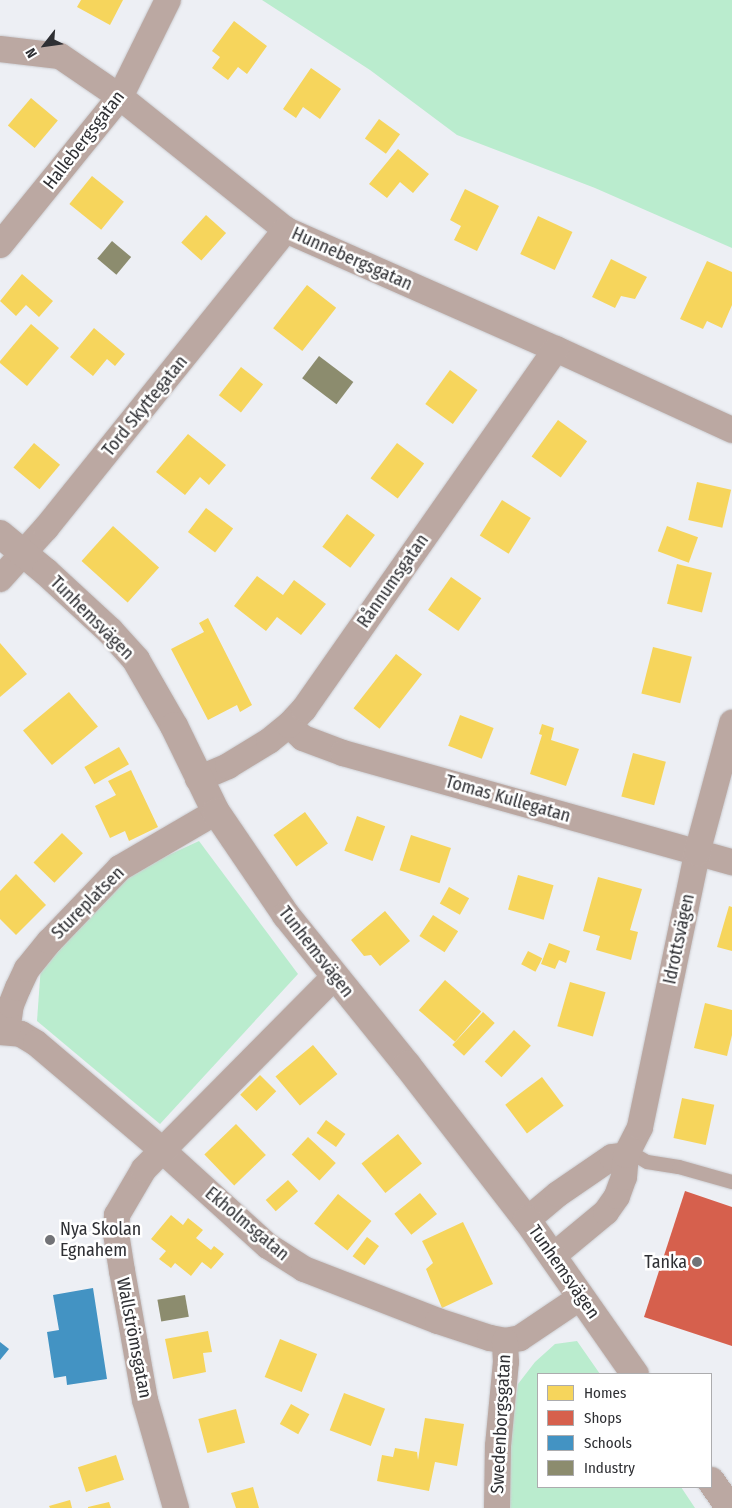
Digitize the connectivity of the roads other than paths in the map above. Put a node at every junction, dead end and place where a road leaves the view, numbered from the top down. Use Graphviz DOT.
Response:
graph roads {
  1 [pos="168,0"];
  2 [pos="0,49"];
  3 [pos="120,97"];
  4 [pos="286,230"];
  5 [pos="0,245"];
  6 [pos="556,349"];
  7 [pos="732,430"];
  8 [pos="0,534"];
  9 [pos="24,554"];
  10 [pos="0,579"];
  11 [pos="732,723"];
  12 [pos="289,725"];
  13 [pos="198,779"];
  14 [pos="216,812"];
  15 [pos="698,853"];
  16 [pos="732,862"];
  17 [pos="334,977"];
  18 [pos="3,1032"];
  19 [pos="162,1150"];
  20 [pos="627,1153"];
  21 [pos="732,1182"];
  22 [pos="527,1220"];
  23 [pos="553,1256"];
  24 [pos="581,1297"];
  25 [pos="505,1341"];
  26 [pos="634,1373"];
  27 [pos="712,1482"];
  28 [pos="176,1508"];
  29 [pos="497,1508"];
  30 [pos="730,1508"];
  1 -- 3 [label="street, Hallebergsgatan"];
  2 -- 3 [label="street, Hunnebergsgatan"];
  3 -- 4 [label="street, Hunnebergsgatan"];
  3 -- 5 [label="street, Hallebergsgatan"];
  4 -- 6 [label="street, Hunnebergsgatan"];
  4 -- 9 [label="street, Tord Skyttegatan"];
  6 -- 7 [label="street, Hunnebergsgatan"];
  6 -- 12 [label="street, Rånnumsgatan"];
  8 -- 9 [label="street, Tunhemsvägen"];
  9 -- 10 [label="street, Tord Skyttegatan"];
  9 -- 13 [label="street, Tunhemsvägen"];
  11 -- 15 [label="street, Idrottsvägen"];
  12 -- 13 [label="street, Rånnumsgatan"];
  12 -- 15 [label="street, Tomas Kullegatan"];
  13 -- 14 [label="street, Tunhemsvägen"];
  14 -- 17 [label="street, Tunhemsvägen"];
  14 -- 18 [label="street, Stureplatsen"];
  15 -- 16 [label="street, Tomas Kullegatan"];
  15 -- 20 [label="street, Idrottsvägen"];
  17 -- 19 [label="street"];
  17 -- 22 [label="street, Tunhemsvägen"];
  18 -- 19 [label="street, Ekholmsgatan"];
  19 -- 25 [label="street, Ekholmsgatan"];
  19 -- 28 [label="street, Wallströmsgatan"];
  20 -- 21 [label="lane"];
  20 -- 22 [label="street"];
  20 -- 23 [label="street, Idrottsvägen"];
  22 -- 23 [label="street, Tunhemsvägen"];
  23 -- 24 [label="street, Tunhemsvägen"];
  24 -- 25 [label="street"];
  24 -- 26 [label="street, Tunhemsvägen"];
  25 -- 29 [label="street, Swedenborgsgatan"];
  27 -- 30 [label="street"];
}
